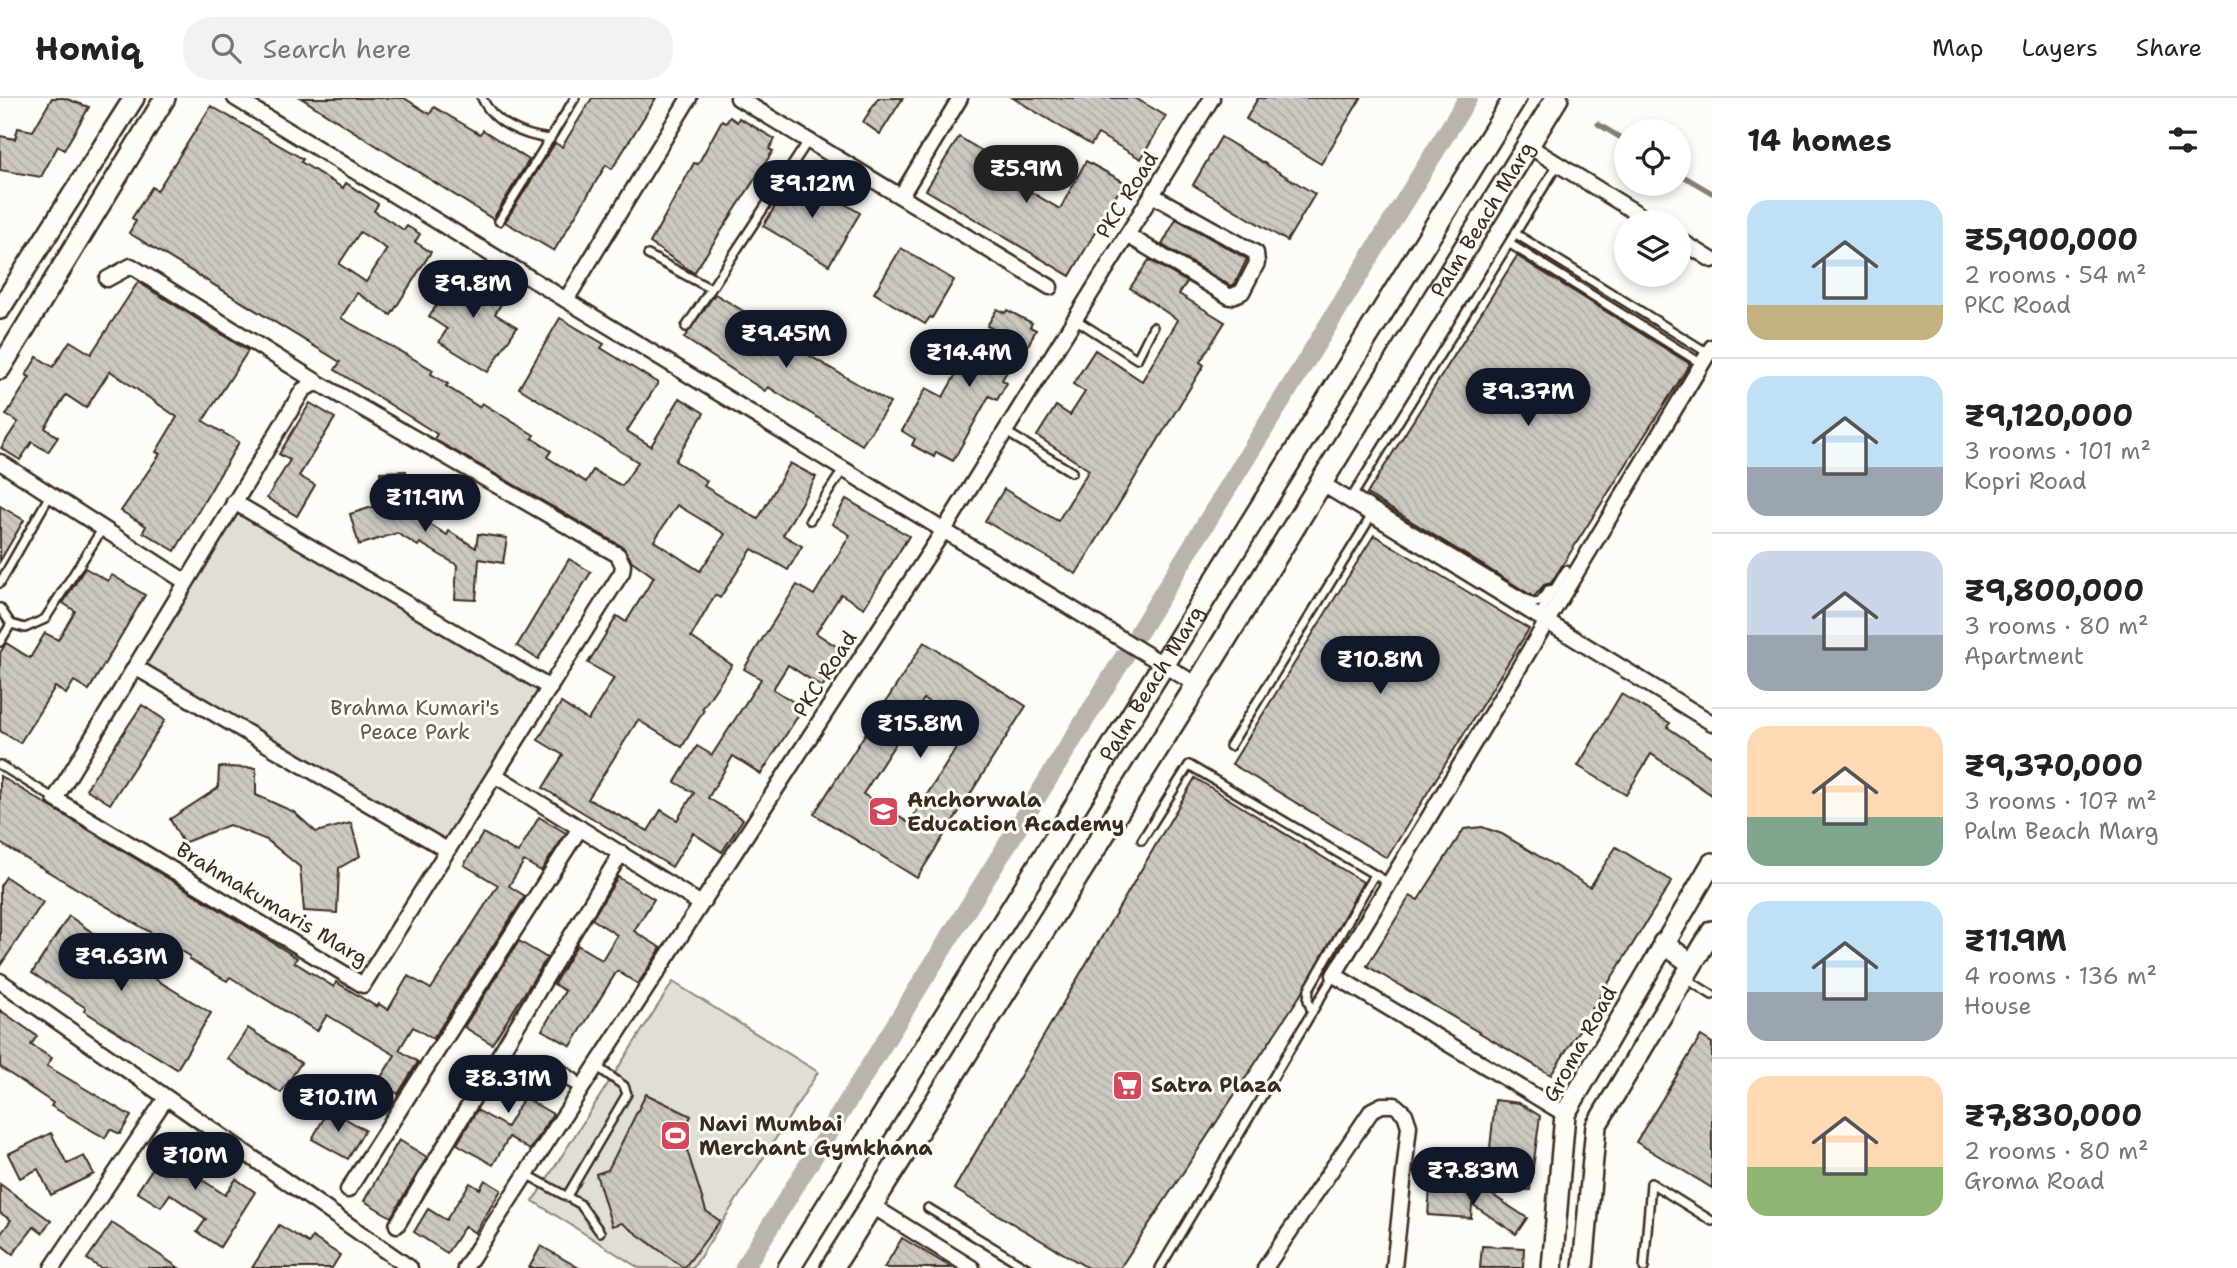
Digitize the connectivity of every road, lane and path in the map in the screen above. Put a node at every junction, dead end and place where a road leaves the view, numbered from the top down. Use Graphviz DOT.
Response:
graph roads {
  1 [pos="134,98"];
  2 [pos="165,98"];
  3 [pos="235,98"];
  4 [pos="482,98"];
  5 [pos="575,98"];
  6 [pos="689,98"];
  7 [pos="738,98"];
  8 [pos="960,98"];
  9 [pos="1212,98"];
  10 [pos="1514,98"];
  11 [pos="1557,98"];
  12 [pos="550,139"];
  13 [pos="808,140"];
  14 [pos="1527,145"];
  15 [pos="1558,164"];
  16 [pos="1152,195"];
  17 [pos="901,196"];
  18 [pos="1632,210"];
  19 [pos="499,221"];
  20 [pos="1516,234"];
  21 [pos="1127,235"];
  22 [pos="1510,244"];
  23 [pos="1691,247"];
  24 [pos="648,255"];
  25 [pos="1712,260"];
  26 [pos="107,279"];
  27 [pos="1050,287"];
  28 [pos="711,289"];
  29 [pos="566,300"];
  30 [pos="0,309"];
  31 [pos="1075,319"];
  32 [pos="686,327"];
  33 [pos="1153,327"];
  34 [pos="1707,355"];
  35 [pos="0,369"];
  36 [pos="320,384"];
  37 [pos="1006,432"];
  38 [pos="0,462"];
  39 [pos="844,469"];
  40 [pos="1072,472"];
  41 [pos="1321,483"];
  42 [pos="50,495"];
  43 [pos="1351,497"];
  44 [pos="233,502"];
  45 [pos="1372,514"];
  46 [pos="810,520"];
  47 [pos="103,528"];
  48 [pos="944,530"];
  49 [pos="1566,570"];
  50 [pos="186,582"];
  51 [pos="0,583"];
  52 [pos="1555,589"];
  53 [pos="0,608"];
  54 [pos="1542,618"];
  55 [pos="11,624"];
  56 [pos="0,642"];
  57 [pos="1164,665"];
  58 [pos="135,667"];
  59 [pos="1197,685"];
  60 [pos="550,688"];
  61 [pos="1712,723"];
  62 [pos="1230,746"];
  63 [pos="0,765"];
  64 [pos="495,775"];
  65 [pos="55,799"];
  66 [pos="580,828"];
  67 [pos="1142,840"];
  68 [pos="447,850"];
  69 [pos="621,853"];
  70 [pos="1712,863"];
  71 [pos="1374,875"];
  72 [pos="1389,883"];
  73 [pos="701,904"];
  74 [pos="1710,938"];
  75 [pos="1662,943"];
  76 [pos="1688,971"];
  77 [pos="1334,975"];
  78 [pos="0,981"];
  79 [pos="1712,995"];
  80 [pos="1312,1012"];
  81 [pos="545,1061"];
  82 [pos="596,1066"];
  83 [pos="573,1081"];
  84 [pos="166,1098"];
  85 [pos="1565,1114"];
  86 [pos="526,1174"];
  87 [pos="348,1190"];
  88 [pos="567,1196"];
  89 [pos="871,1205"];
  90 [pos="928,1208"];
  91 [pos="1712,1221"];
  92 [pos="397,1225"];
  93 [pos="600,1232"];
  94 [pos="52,1268"];
  95 [pos="410,1268"];
  96 [pos="465,1268"];
  97 [pos="789,1268"];
  98 [pos="832,1268"];
  99 [pos="972,1268"];
  100 [pos="1027,1268"];
  101 [pos="1160,1268"];
  102 [pos="1265,1268"];
  103 [pos="1394,1268"];
  104 [pos="1552,1268"];
  105 [pos="1583,1268"];
  106 [pos="1644,1268"];
  1 -- 30 [label="main road"];
  2 -- 35 [label="main road"];
  3 -- 29 [label="street"];
  4 -- 12 [label="lane"];
  5 -- 12 [label="lane"];
  6 -- 29 [label="street"];
  7 -- 13 [label="street"];
  8 -- 17 [label="street"];
  9 -- 16 [label="street, PKC Road"];
  10 -- 57 [label="main road, Palm Beach Marg"];
  11 -- 14 [label="main road, Palm Beach Marg"];
  12 -- 19 [label="lane"];
  13 -- 17 [label="street"];
  13 -- 28 [label="lane"];
  14 -- 15 [label="street"];
  14 -- 41 [label="main road, Palm Beach Marg"];
  15 -- 18 [label="street"];
  15 -- 20 [label="lane"];
  16 -- 21 [label="street, PKC Road"];
  16 -- 21 [label="street"];
  17 -- 27 [label="street"];
  20 -- 22 [label="lane"];
  20 -- 34 [label="lane"];
  21 -- 31 [label="street, PKC Road"];
  22 -- 34 [label="lane"];
  22 -- 43 [label="lane"];
  23 -- 25 [label="street"];
  24 -- 28 [label="lane"];
  26 -- 36 [label="street, Brahmakumaris Marg"];
  28 -- 32 [label="lane"];
  29 -- 39 [label="street"];
  31 -- 33 [label="lane"];
  31 -- 37 [label="street, PKC Road"];
  34 -- 54 [label="street"];
  36 -- 44 [label="street"];
  36 -- 60 [label="street, Brahmakumaris Marg"];
  37 -- 40 [label="lane"];
  37 -- 48 [label="street, PKC Road"];
  38 -- 42 [label="street"];
  39 -- 46 [label="lane"];
  39 -- 48 [label="street"];
  41 -- 43 [label="street"];
  41 -- 59 [label="main road, Palm Beach Marg"];
  42 -- 47 [label="street"];
  42 -- 51 [label="lane"];
  43 -- 45 [label="street"];
  43 -- 52 [label="lane"];
  44 -- 50 [label="street"];
  44 -- 60 [label="street"];
  45 -- 54 [label="street"];
  45 -- 62 [label="lane"];
  47 -- 50 [label="street"];
  47 -- 55 [label="lane"];
  48 -- 57 [label="street"];
  48 -- 73 [label="street, PKC Road"];
  49 -- 52 [label="lane"];
  50 -- 58 [label="street"];
  52 -- 54 [label="lane"];
  53 -- 55 [label="lane"];
  54 -- 61 [label="street"];
  54 -- 72 [label="street"];
  55 -- 56 [label="lane"];
  57 -- 59 [label="street"];
  57 -- 97 [label="main road, Palm Beach Marg"];
  58 -- 65 [label="street"];
  58 -- 68 [label="street"];
  59 -- 89 [label="main road, Palm Beach Marg"];
  60 -- 64 [label="street, Brahmakumaris Marg"];
  63 -- 65 [label="lane"];
  64 -- 66 [label="street"];
  64 -- 68 [label="street, Brahmakumaris Marg"];
  65 -- 68 [label="street, Brahmakumaris Marg"];
  66 -- 69 [label="street"];
  66 -- 87 [label="street"];
  67 -- 71 [label="lane"];
  69 -- 73 [label="street"];
  69 -- 92 [label="street"];
  70 -- 75 [label="main road, Groma Road"];
  71 -- 72 [label="lane"];
  71 -- 80 [label="lane"];
  72 -- 77 [label="street"];
  73 -- 82 [label="street, PKC Road"];
  74 -- 76 [label="main road"];
  75 -- 76 [label="main road"];
  75 -- 85 [label="main road, Groma Road"];
  76 -- 79 [label="lane"];
  76 -- 105 [label="main road"];
  77 -- 80 [label="lane"];
  77 -- 85 [label="street"];
  78 -- 84 [label="street"];
  80 -- 101 [label="lane"];
  81 -- 83 [label="street"];
  82 -- 86 [label="street, PKC Road"];
  82 -- 88 [label="lane"];
  84 -- 94 [label="street"];
  84 -- 95 [label="street"];
  85 -- 104 [label="main road, Groma Road"];
  86 -- 88 [label="lane"];
  86 -- 96 [label="street, PKC Road"];
  88 -- 93 [label="lane"];
  89 -- 98 [label="main road, Palm Beach Marg"];
  89 -- 99 [label="street"];
  90 -- 100 [label="lane"];
  91 -- 106 [label="lane"];
  102 -- 103 [label="street"];
}
